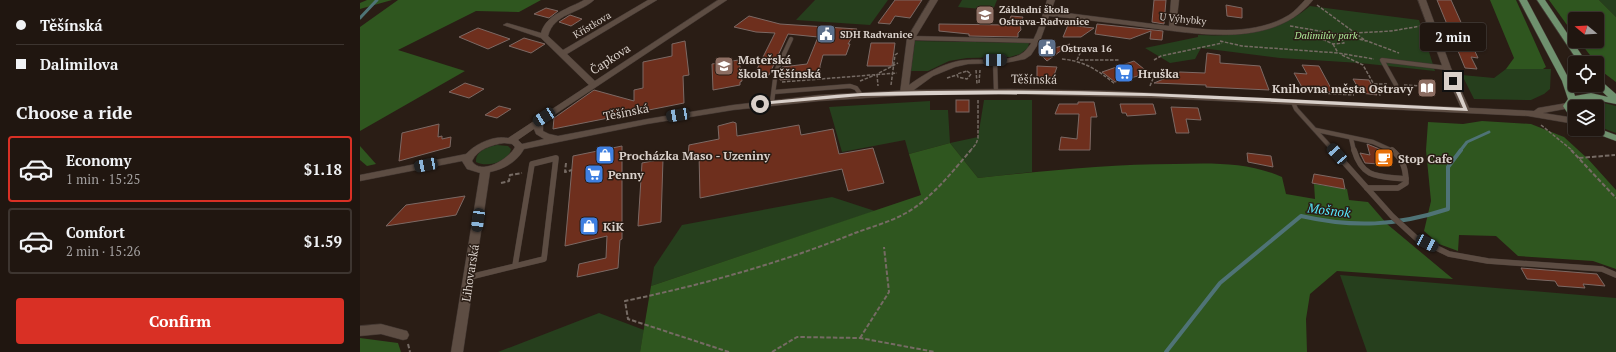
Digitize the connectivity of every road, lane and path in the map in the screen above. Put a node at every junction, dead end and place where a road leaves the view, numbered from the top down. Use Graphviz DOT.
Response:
graph roads {
  1 [pos="590,0"];
  2 [pos="653,0"];
  3 [pos="723,0"];
  4 [pos="934,0"];
  5 [pos="1052,0"];
  6 [pos="1175,0"];
  7 [pos="1309,0"];
  8 [pos="1422,0"];
  9 [pos="1524,0"];
  10 [pos="1541,0"];
  11 [pos="1317,5"];
  12 [pos="1046,13"];
  13 [pos="507,25"];
  14 [pos="1286,25"];
  15 [pos="1432,27"];
  16 [pos="1172,29"];
  17 [pos="1328,33"];
  18 [pos="1356,33"];
  19 [pos="1337,34"];
  20 [pos="544,36"];
  21 [pos="911,38"];
  22 [pos="791,39"];
  23 [pos="1036,41"];
  24 [pos="1367,41"];
  25 [pos="1222,42"];
  26 [pos="1333,44"];
  27 [pos="1081,51"];
  28 [pos="900,52"];
  29 [pos="1338,53"];
  30 [pos="1399,53"];
  31 [pos="562,54"];
  32 [pos="1578,56"];
  33 [pos="908,58"];
  34 [pos="1062,58"];
  35 [pos="1078,60"];
  36 [pos="1120,60"];
  37 [pos="1382,60"];
  38 [pos="978,61"];
  39 [pos="995,63"];
  40 [pos="894,65"];
  41 [pos="1448,68"];
  42 [pos="906,72"];
  43 [pos="893,73"];
  44 [pos="877,74"];
  45 [pos="970,75"];
  46 [pos="976,75"];
  47 [pos="1154,76"];
  48 [pos="775,83"];
  49 [pos="593,84"];
  50 [pos="1374,84"];
  51 [pos="1396,85"];
  52 [pos="848,86"];
  53 [pos="891,86"];
  54 [pos="1421,86"];
  55 [pos="878,87"];
  56 [pos="1119,88"];
  57 [pos="1150,88"];
  58 [pos="1604,89"];
  59 [pos="774,92"];
  60 [pos="996,92"];
  61 [pos="904,93"];
  62 [pos="1318,93"];
  63 [pos="861,95"];
  64 [pos="1354,95"];
  65 [pos="978,98"];
  66 [pos="1382,98"];
  67 [pos="1569,100"];
  68 [pos="1576,100"];
  69 [pos="1616,100"];
  70 [pos="772,102"];
  71 [pos="1293,102"];
  72 [pos="1568,102"];
  73 [pos="1466,110"];
  74 [pos="1528,113"];
  75 [pos="544,117"];
  76 [pos="1568,118"];
  77 [pos="1538,123"];
  78 [pos="1316,130"];
  79 [pos="1604,134"];
  80 [pos="561,138"];
  81 [pos="1351,138"];
  82 [pos="1614,139"];
  83 [pos="511,140"];
  84 [pos="520,147"];
  85 [pos="1615,155"];
  86 [pos="469,157"];
  87 [pos="1579,158"];
  88 [pos="566,163"];
  89 [pos="484,170"];
  90 [pos="572,170"];
  91 [pos="522,173"];
  92 [pos="360,178"];
  93 [pos="1406,179"];
  94 [pos="501,183"];
  95 [pos="1367,188"];
  96 [pos="1616,198"];
  97 [pos="884,246"];
  98 [pos="515,266"];
  99 [pos="1616,275"];
  100 [pos="470,277"];
  101 [pos="360,331"];
  102 [pos="403,335"];
  103 [pos="860,338"];
  104 [pos="457,352"];
  105 [pos="729,352"];
  106 [pos="772,352"];
  107 [pos="935,352"];
  1 -- 20 [label="street"];
  2 -- 31 [label="street, Křístkova"];
  3 -- 49 [label="street, Čapkova"];
  4 -- 21 [label="street"];
  5 -- 12 [label="street"];
  6 -- 16 [label="street"];
  7 -- 16 [label="street, U Výhybky"];
  8 -- 15 [label="street"];
  9 -- 67 [label="main road"];
  10 -- 32 [label="main road"];
  11 -- 18 [label="path"];
  12 -- 16 [label="street, U Výhybky"];
  12 -- 23 [label="street"];
  13 -- 20 [label="street"];
  14 -- 17 [label="path"];
  15 -- 18 [label="path"];
  15 -- 41 [label="street"];
  17 -- 19 [label="path"];
  17 -- 26 [label="path"];
  18 -- 19 [label="path"];
  18 -- 24 [label="path"];
  19 -- 24 [label="path"];
  19 -- 26 [label="path"];
  20 -- 31 [label="street"];
  21 -- 23 [label="lane"];
  21 -- 33 [label="street"];
  22 -- 48 [label="lane"];
  23 -- 39 [label="street"];
  24 -- 30 [label="path"];
  25 -- 29 [label="path"];
  26 -- 29 [label="path"];
  27 -- 35 [label="path"];
  28 -- 40 [label="path"];
  29 -- 37 [label="path"];
  29 -- 50 [label="path"];
  31 -- 49 [label="street"];
  33 -- 40 [label="path"];
  33 -- 42 [label="street"];
  34 -- 35 [label="path"];
  35 -- 36 [label="path"];
  35 -- 56 [label="path"];
  37 -- 41 [label="lane"];
  37 -- 51 [label="lane"];
  38 -- 39 [label="street"];
  38 -- 46 [label="path"];
  38 -- 46 [label="path"];
  38 -- 61 [label="street"];
  39 -- 60 [label="lane"];
  40 -- 43 [label="path"];
  40 -- 44 [label="path"];
  41 -- 73 [label="street"];
  42 -- 43 [label="path"];
  42 -- 61 [label="street"];
  43 -- 44 [label="path"];
  43 -- 53 [label="path"];
  44 -- 48 [label="path"];
  44 -- 52 [label="path"];
  44 -- 55 [label="path"];
  45 -- 45 [label="path"];
  45 -- 46 [label="path"];
  47 -- 57 [label="path"];
  48 -- 59 [label="lane"];
  49 -- 75 [label="street, Čapkova"];
  50 -- 51 [label="path"];
  50 -- 66 [label="path"];
  51 -- 54 [label="path"];
  52 -- 59 [label="lane"];
  52 -- 63 [label="lane"];
  58 -- 69 [label="main road"];
  59 -- 70 [label="lane"];
  60 -- 61 [label="street, Těšínská"];
  60 -- 71 [label="street, Těšínská"];
  61 -- 63 [label="street, Těšínská"];
  62 -- 64 [label="path"];
  63 -- 70 [label="street, Těšínská"];
  65 -- 105 [label="path"];
  68 -- 69 [label="main road"];
  70 -- 80 [label="street, Těšínská"];
  71 -- 73 [label="street, Těšínská"];
  71 -- 78 [label="lane"];
  72 -- 74 [label="street, Těšínská"];
  73 -- 74 [label="street, Těšínská"];
  74 -- 76 [label="street, Těšínská"];
  75 -- 80 [label="street"];
  75 -- 83 [label="street, Čapkova"];
  77 -- 87 [label="path"];
  78 -- 81 [label="lane"];
  78 -- 95 [label="lane"];
  79 -- 82 [label="main road"];
  80 -- 84 [label="street, Těšínská"];
  81 -- 93 [label="lane"];
  81 -- 93 [label="lane"];
  83 -- 84 [label="street"];
  83 -- 86 [label="street"];
  84 -- 89 [label="street"];
  85 -- 87 [label="path"];
  86 -- 89 [label="street"];
  86 -- 92 [label="street"];
  87 -- 96 [label="path"];
  88 -- 90 [label="path"];
  89 -- 100 [label="street, Lihovarská"];
  91 -- 94 [label="path"];
  93 -- 95 [label="lane"];
  95 -- 99 [label="lane"];
  97 -- 103 [label="path"];
  98 -- 98 [label="lane"];
  98 -- 100 [label="lane"];
  100 -- 104 [label="street, Lihovarská"];
  101 -- 102 [label="street"];
  103 -- 106 [label="path"];
  103 -- 107 [label="path"];
}
